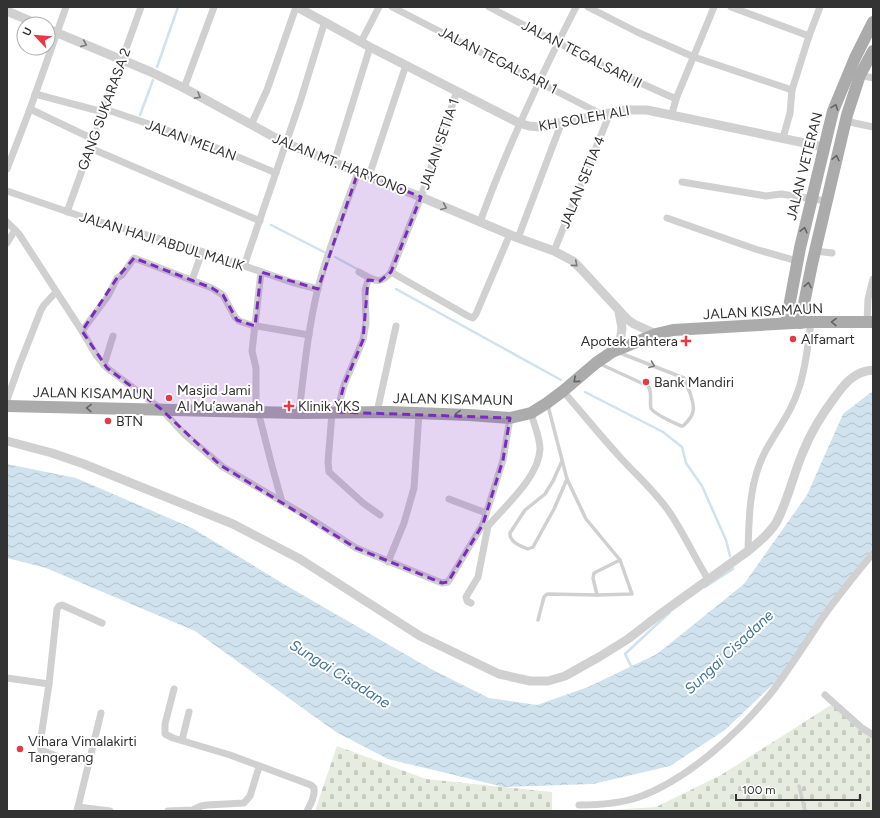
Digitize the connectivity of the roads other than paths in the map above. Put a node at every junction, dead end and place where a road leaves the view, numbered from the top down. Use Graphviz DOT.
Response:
graph roads {
  1 [pos="66,7"];
  2 [pos="141,7"];
  3 [pos="214,7"];
  4 [pos="297,7"];
  5 [pos="379,7"];
  6 [pos="392,7"];
  7 [pos="489,7"];
  8 [pos="576,7"];
  9 [pos="588,7"];
  10 [pos="714,7"];
  11 [pos="731,7"];
  12 [pos="820,7"];
  13 [pos="7,11"];
  14 [pos="19,16"];
  15 [pos="325,21"];
  16 [pos="873,22"];
  17 [pos="56,23"];
  18 [pos="56,32"];
  19 [pos="809,36"];
  20 [pos="361,42"];
  21 [pos="558,42"];
  22 [pos="370,47"];
  23 [pos="873,51"];
  24 [pos="45,56"];
  25 [pos="694,57"];
  26 [pos="122,60"];
  27 [pos="406,65"];
  28 [pos="860,75"];
  29 [pos="873,78"];
  30 [pos="539,81"];
  31 [pos="184,88"];
  32 [pos="792,90"];
  33 [pos="457,91"];
  34 [pos="35,94"];
  35 [pos="676,100"];
  36 [pos="30,109"];
  37 [pos="104,110"];
  38 [pos="607,114"];
  39 [pos="672,114"];
  40 [pos="845,121"];
  41 [pos="519,123"];
  42 [pos="561,124"];
  43 [pos="251,125"];
  44 [pos="873,127"];
  45 [pos="783,138"];
  46 [pos="93,139"];
  47 [pos="285,143"];
  48 [pos="824,147"];
  49 [pos="90,148"];
  50 [pos="334,163"];
  51 [pos="7,169"];
  52 [pos="358,172"];
  53 [pos="276,173"];
  54 [pos="369,176"];
  55 [pos="682,182"];
  56 [pos="7,191"];
  57 [pos="421,197"];
  58 [pos="812,199"];
  59 [pos="826,202"];
  60 [pos="67,212"];
  61 [pos="667,218"];
  62 [pos="260,221"];
  63 [pos="7,222"];
  64 [pos="480,222"];
  65 [pos="15,230"];
  66 [pos="514,236"];
  67 [pos="7,243"];
  68 [pos="815,250"];
  69 [pos="554,251"];
  70 [pos="202,252"];
  71 [pos="832,253"];
  72 [pos="797,261"];
  73 [pos="244,266"];
  74 [pos="261,272"];
  75 [pos="359,272"];
  76 [pos="391,272"];
  77 [pos="369,278"];
  78 [pos="873,279"];
  79 [pos="192,280"];
  80 [pos="318,289"];
  81 [pos="56,292"];
  82 [pos="619,312"];
  83 [pos="806,322"];
  84 [pos="870,322"];
  85 [pos="786,323"];
  86 [pos="255,325"];
  87 [pos="396,326"];
  88 [pos="82,331"];
  89 [pos="656,334"];
  90 [pos="113,336"];
  91 [pos="309,336"];
  92 [pos="617,350"];
  93 [pos="596,363"];
  94 [pos="104,365"];
  95 [pos="873,370"];
  96 [pos="563,391"];
  97 [pos="7,400"];
  98 [pos="547,403"];
  99 [pos="7,406"];
  100 [pos="161,409"];
  101 [pos="257,411"];
  102 [pos="377,412"];
  103 [pos="299,413"];
  104 [pos="335,413"];
  105 [pos="420,413"];
  106 [pos="531,413"];
  107 [pos="510,418"];
  108 [pos="7,440"];
  109 [pos="562,461"];
  110 [pos="567,479"];
  111 [pos="449,499"];
  112 [pos="282,502"];
  113 [pos="486,513"];
  114 [pos="380,515"];
  115 [pos="486,525"];
  116 [pos="748,551"];
  117 [pos="873,553"];
  118 [pos="620,560"];
  119 [pos="388,562"];
  120 [pos="708,579"];
  121 [pos="597,595"];
  122 [pos="471,603"];
  123 [pos="538,620"];
  124 [pos="102,623"];
  125 [pos="7,678"];
  126 [pos="49,684"];
  127 [pos="174,689"];
  128 [pos="825,695"];
  129 [pos="189,712"];
  130 [pos="101,713"];
  131 [pos="873,735"];
  132 [pos="182,740"];
  133 [pos="88,761"];
  134 [pos="259,767"];
  135 [pos="799,786"];
  136 [pos="579,805"];
  137 [pos="78,809"];
  138 [pos="110,811"];
  139 [pos="168,811"];
  140 [pos="307,811"];
  141 [pos="805,811"];
  1 -- 17 [label="street"];
  2 -- 26 [label="street, GANG SUKARASA 2"];
  3 -- 31 [label="street"];
  4 -- 15 [label="street, KH SOLEH ALI"];
  4 -- 43 [label="street"];
  5 -- 20 [label="street"];
  6 -- 30 [label="street, JALAN TEGALSARI 1"];
  7 -- 21 [label="street, JALAN TEGALSARI II"];
  8 -- 21 [label="street"];
  9 -- 25 [label="street"];
  10 -- 25 [label="street"];
  11 -- 19 [label="street"];
  12 -- 19 [label="street"];
  13 -- 14 [label="street"];
  15 -- 20 [label="street, KH SOLEH ALI"];
  15 -- 47 [label="street"];
  48 -- 16 [label="main road, JALAN VETERAN, one-way"];
  18 -- 26 [label="street, JALAN MT. HARYONO, one-way"];
  19 -- 32 [label="street"];
  20 -- 22 [label="street, KH SOLEH ALI"];
  21 -- 30 [label="street"];
  21 -- 35 [label="street, JALAN TEGALSARI II"];
  22 -- 27 [label="street, KH SOLEH ALI"];
  22 -- 50 [label="street"];
  23 -- 28 [label="main road, JALAN VETERAN"];
  24 -- 34 [label="street"];
  25 -- 32 [label="street"];
  25 -- 35 [label="street"];
  26 -- 31 [label="street, JALAN MT. HARYONO"];
  26 -- 37 [label="street, GANG SUKARASA 2"];
  27 -- 33 [label="street, KH SOLEH ALI"];
  27 -- 54 [label="street"];
  28 -- 29 [label="street"];
  28 -- 40 [label="main road, JALAN VETERAN"];
  30 -- 38 [label="street, JALAN TEGALSARI 1"];
  30 -- 41 [label="street"];
  31 -- 43 [label="street, JALAN MT. HARYONO, one-way"];
  32 -- 45 [label="street"];
  33 -- 41 [label="street, KH SOLEH ALI"];
  33 -- 57 [label="street, JALAN SETIA 1"];
  34 -- 36 [label="street"];
  34 -- 37 [label="street, JALAN MELAN"];
  35 -- 39 [label="street"];
  36 -- 46 [label="street"];
  36 -- 51 [label="street"];
  37 -- 46 [label="street, GANG SUKARASA 2"];
  37 -- 53 [label="street, JALAN MELAN"];
  38 -- 39 [label="street, KH SOLEH ALI"];
  38 -- 42 [label="street, KH SOLEH ALI"];
  38 -- 69 [label="street, JALAN SETIA 4"];
  39 -- 45 [label="street, KH SOLEH ALI"];
  40 -- 44 [label="street"];
  59 -- 40 [label="main road, JALAN VETERAN, one-way"];
  41 -- 42 [label="street, KH SOLEH ALI"];
  41 -- 64 [label="street"];
  42 -- 66 [label="street"];
  43 -- 47 [label="street, JALAN MT. HARYONO"];
  45 -- 48 [label="street, KH SOLEH ALI"];
  46 -- 49 [label="street, GANG SUKARASA 2"];
  47 -- 50 [label="street, JALAN MT. HARYONO"];
  47 -- 53 [label="street"];
  48 -- 58 [label="main road, JALAN VETERAN"];
  49 -- 60 [label="street, GANG SUKARASA 2"];
  49 -- 62 [label="street"];
  50 -- 52 [label="street, JALAN MT. HARYONO"];
  52 -- 54 [label="street, JALAN MT. HARYONO"];
  52 -- 80 [label="street"];
  53 -- 62 [label="street"];
  54 -- 57 [label="street, JALAN MT. HARYONO"];
  55 -- 58 [label="street"];
  56 -- 60 [label="street, JALAN HAJI ABDUL MALIK"];
  57 -- 64 [label="street, JALAN MT. HARYONO, one-way"];
  57 -- 76 [label="street, JALAN SETIA 1"];
  58 -- 59 [label="street"];
  72 -- 58 [label="main road, JALAN VETERAN, one-way"];
  59 -- 68 [label="main road, JALAN VETERAN"];
  60 -- 70 [label="street, JALAN HAJI ABDUL MALIK"];
  61 -- 72 [label="street"];
  62 -- 73 [label="street"];
  63 -- 65 [label="street"];
  64 -- 66 [label="street, JALAN MT. HARYONO"];
  65 -- 67 [label="street"];
  65 -- 81 [label="street"];
  66 -- 69 [label="street, JALAN MT. HARYONO"];
  66 -- 76 [label="street"];
  68 -- 71 [label="street"];
  83 -- 68 [label="main road, JALAN VETERAN, one-way"];
  69 -- 82 [label="street, JALAN MT. HARYONO, one-way"];
  70 -- 73 [label="street, JALAN HAJI ABDUL MALIK"];
  70 -- 79 [label="street"];
  72 -- 85 [label="main road, JALAN VETERAN"];
  73 -- 74 [label="street, JALAN HAJI ABDUL MALIK"];
  74 -- 80 [label="street, JALAN HAJI ABDUL MALIK"];
  74 -- 86 [label="street"];
  75 -- 77 [label="street"];
  76 -- 77 [label="street"];
  77 -- 104 [label="street"];
  78 -- 84 [label="street"];
  79 -- 86 [label="street"];
  79 -- 88 [label="street"];
  80 -- 91 [label="street"];
  81 -- 88 [label="street"];
  81 -- 97 [label="street"];
  82 -- 89 [label="street, JALAN MT. HARYONO"];
  82 -- 92 [label="street"];
  84 -- 83 [label="main road, JALAN KISAMAUN, one-way"];
  83 -- 85 [label="main road, JALAN KISAMAUN"];
  83 -- 116 [label="street"];
  85 -- 89 [label="main road, JALAN KISAMAUN"];
  86 -- 91 [label="street"];
  86 -- 101 [label="street"];
  87 -- 102 [label="street"];
  88 -- 94 [label="street"];
  89 -- 92 [label="main road, JALAN KISAMAUN"];
  90 -- 94 [label="street"];
  91 -- 103 [label="street"];
  92 -- 93 [label="main road, JALAN KISAMAUN"];
  92 -- 93 [label="lane, one-way"];
  93 -- 96 [label="main road, JALAN KISAMAUN, one-way"];
  94 -- 100 [label="street"];
  95 -- 116 [label="street"];
  96 -- 98 [label="main road, JALAN KISAMAUN"];
  96 -- 120 [label="street"];
  98 -- 106 [label="main road, JALAN KISAMAUN"];
  98 -- 109 [label="lane"];
  100 -- 99 [label="main road, JALAN KISAMAUN, one-way"];
  100 -- 101 [label="main road, JALAN KISAMAUN"];
  100 -- 112 [label="street"];
  101 -- 103 [label="main road, JALAN KISAMAUN"];
  101 -- 112 [label="street"];
  102 -- 104 [label="main road, JALAN KISAMAUN"];
  102 -- 105 [label="main road, JALAN KISAMAUN"];
  103 -- 104 [label="main road, JALAN KISAMAUN"];
  104 -- 114 [label="street"];
  107 -- 105 [label="main road, JALAN KISAMAUN, one-way"];
  105 -- 119 [label="street"];
  106 -- 107 [label="main road, JALAN KISAMAUN"];
  106 -- 115 [label="street"];
  107 -- 113 [label="street"];
  108 -- 120 [label="street"];
  109 -- 110 [label="lane"];
  109 -- 110 [label="lane"];
  110 -- 118 [label="lane"];
  111 -- 113 [label="street"];
  112 -- 119 [label="street"];
  113 -- 115 [label="street"];
  115 -- 119 [label="street"];
  115 -- 122 [label="street"];
  116 -- 120 [label="street"];
  117 -- 136 [label="street"];
  118 -- 121 [label="lane"];
  118 -- 121 [label="lane"];
  121 -- 123 [label="lane"];
  124 -- 126 [label="street"];
  125 -- 126 [label="street"];
  126 -- 133 [label="street"];
  127 -- 132 [label="street"];
  128 -- 131 [label="street"];
  129 -- 132 [label="street"];
  130 -- 133 [label="street"];
  132 -- 134 [label="street"];
  133 -- 137 [label="street"];
  134 -- 139 [label="street"];
  134 -- 140 [label="street"];
  135 -- 141 [label="lane"];
  137 -- 138 [label="street"];
}
